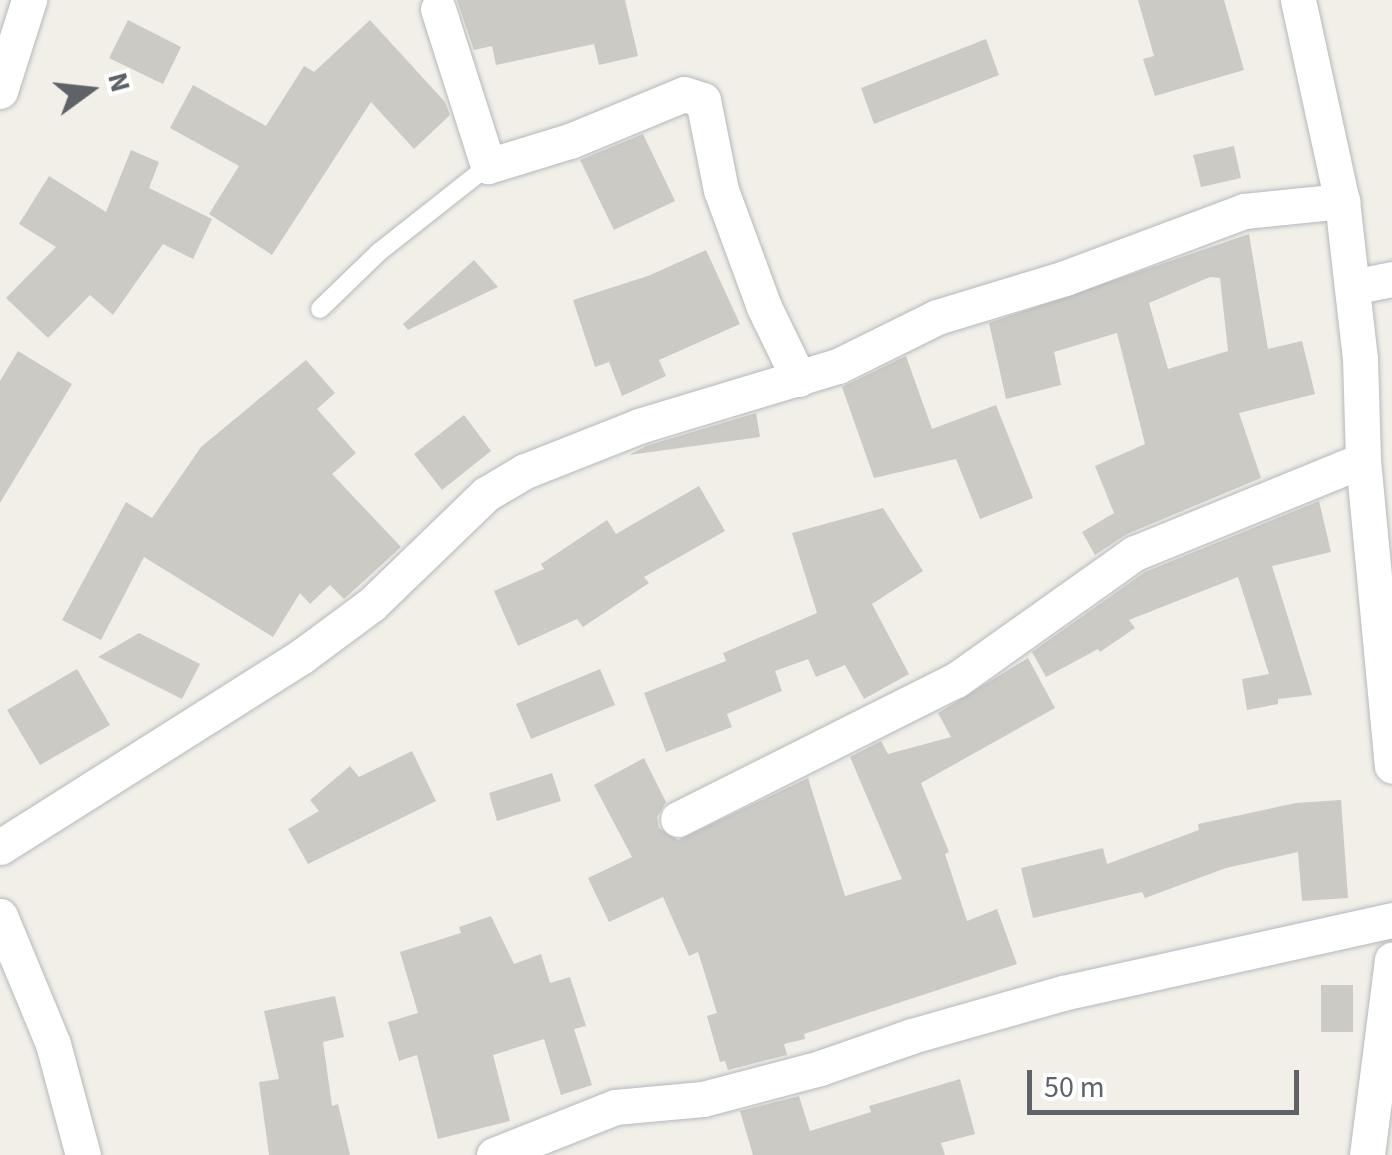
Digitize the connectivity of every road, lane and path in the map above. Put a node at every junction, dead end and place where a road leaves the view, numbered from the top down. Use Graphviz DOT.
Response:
graph roads {
  1 [pos="29,0"];
  2 [pos="1298,0"];
  3 [pos="438,9"];
  4 [pos="0,91"];
  5 [pos="488,166"];
  6 [pos="1342,201"];
  7 [pos="1392,279"];
  8 [pos="1352,287"];
  9 [pos="320,308"];
  10 [pos="799,378"];
  11 [pos="1363,460"];
  12 [pos="1392,766"];
  13 [pos="678,819"];
  14 [pos="0,848"];
  15 [pos="0,916"];
  16 [pos="1392,920"];
  17 [pos="1392,960"];
  18 [pos="1388,1045"];
  19 [pos="83,1155"];
  20 [pos="494,1155"];
  21 [pos="1367,1155"];
  1 -- 4 [label="street"];
  2 -- 6 [label="street"];
  3 -- 5 [label="street"];
  5 -- 9 [label="lane"];
  5 -- 10 [label="street"];
  6 -- 8 [label="street"];
  6 -- 10 [label="street"];
  7 -- 8 [label="street"];
  8 -- 11 [label="street"];
  10 -- 14 [label="street"];
  11 -- 12 [label="street"];
  11 -- 13 [label="street"];
  15 -- 19 [label="street"];
  16 -- 20 [label="street"];
  17 -- 18 [label="street"];
  18 -- 21 [label="street"];
}
